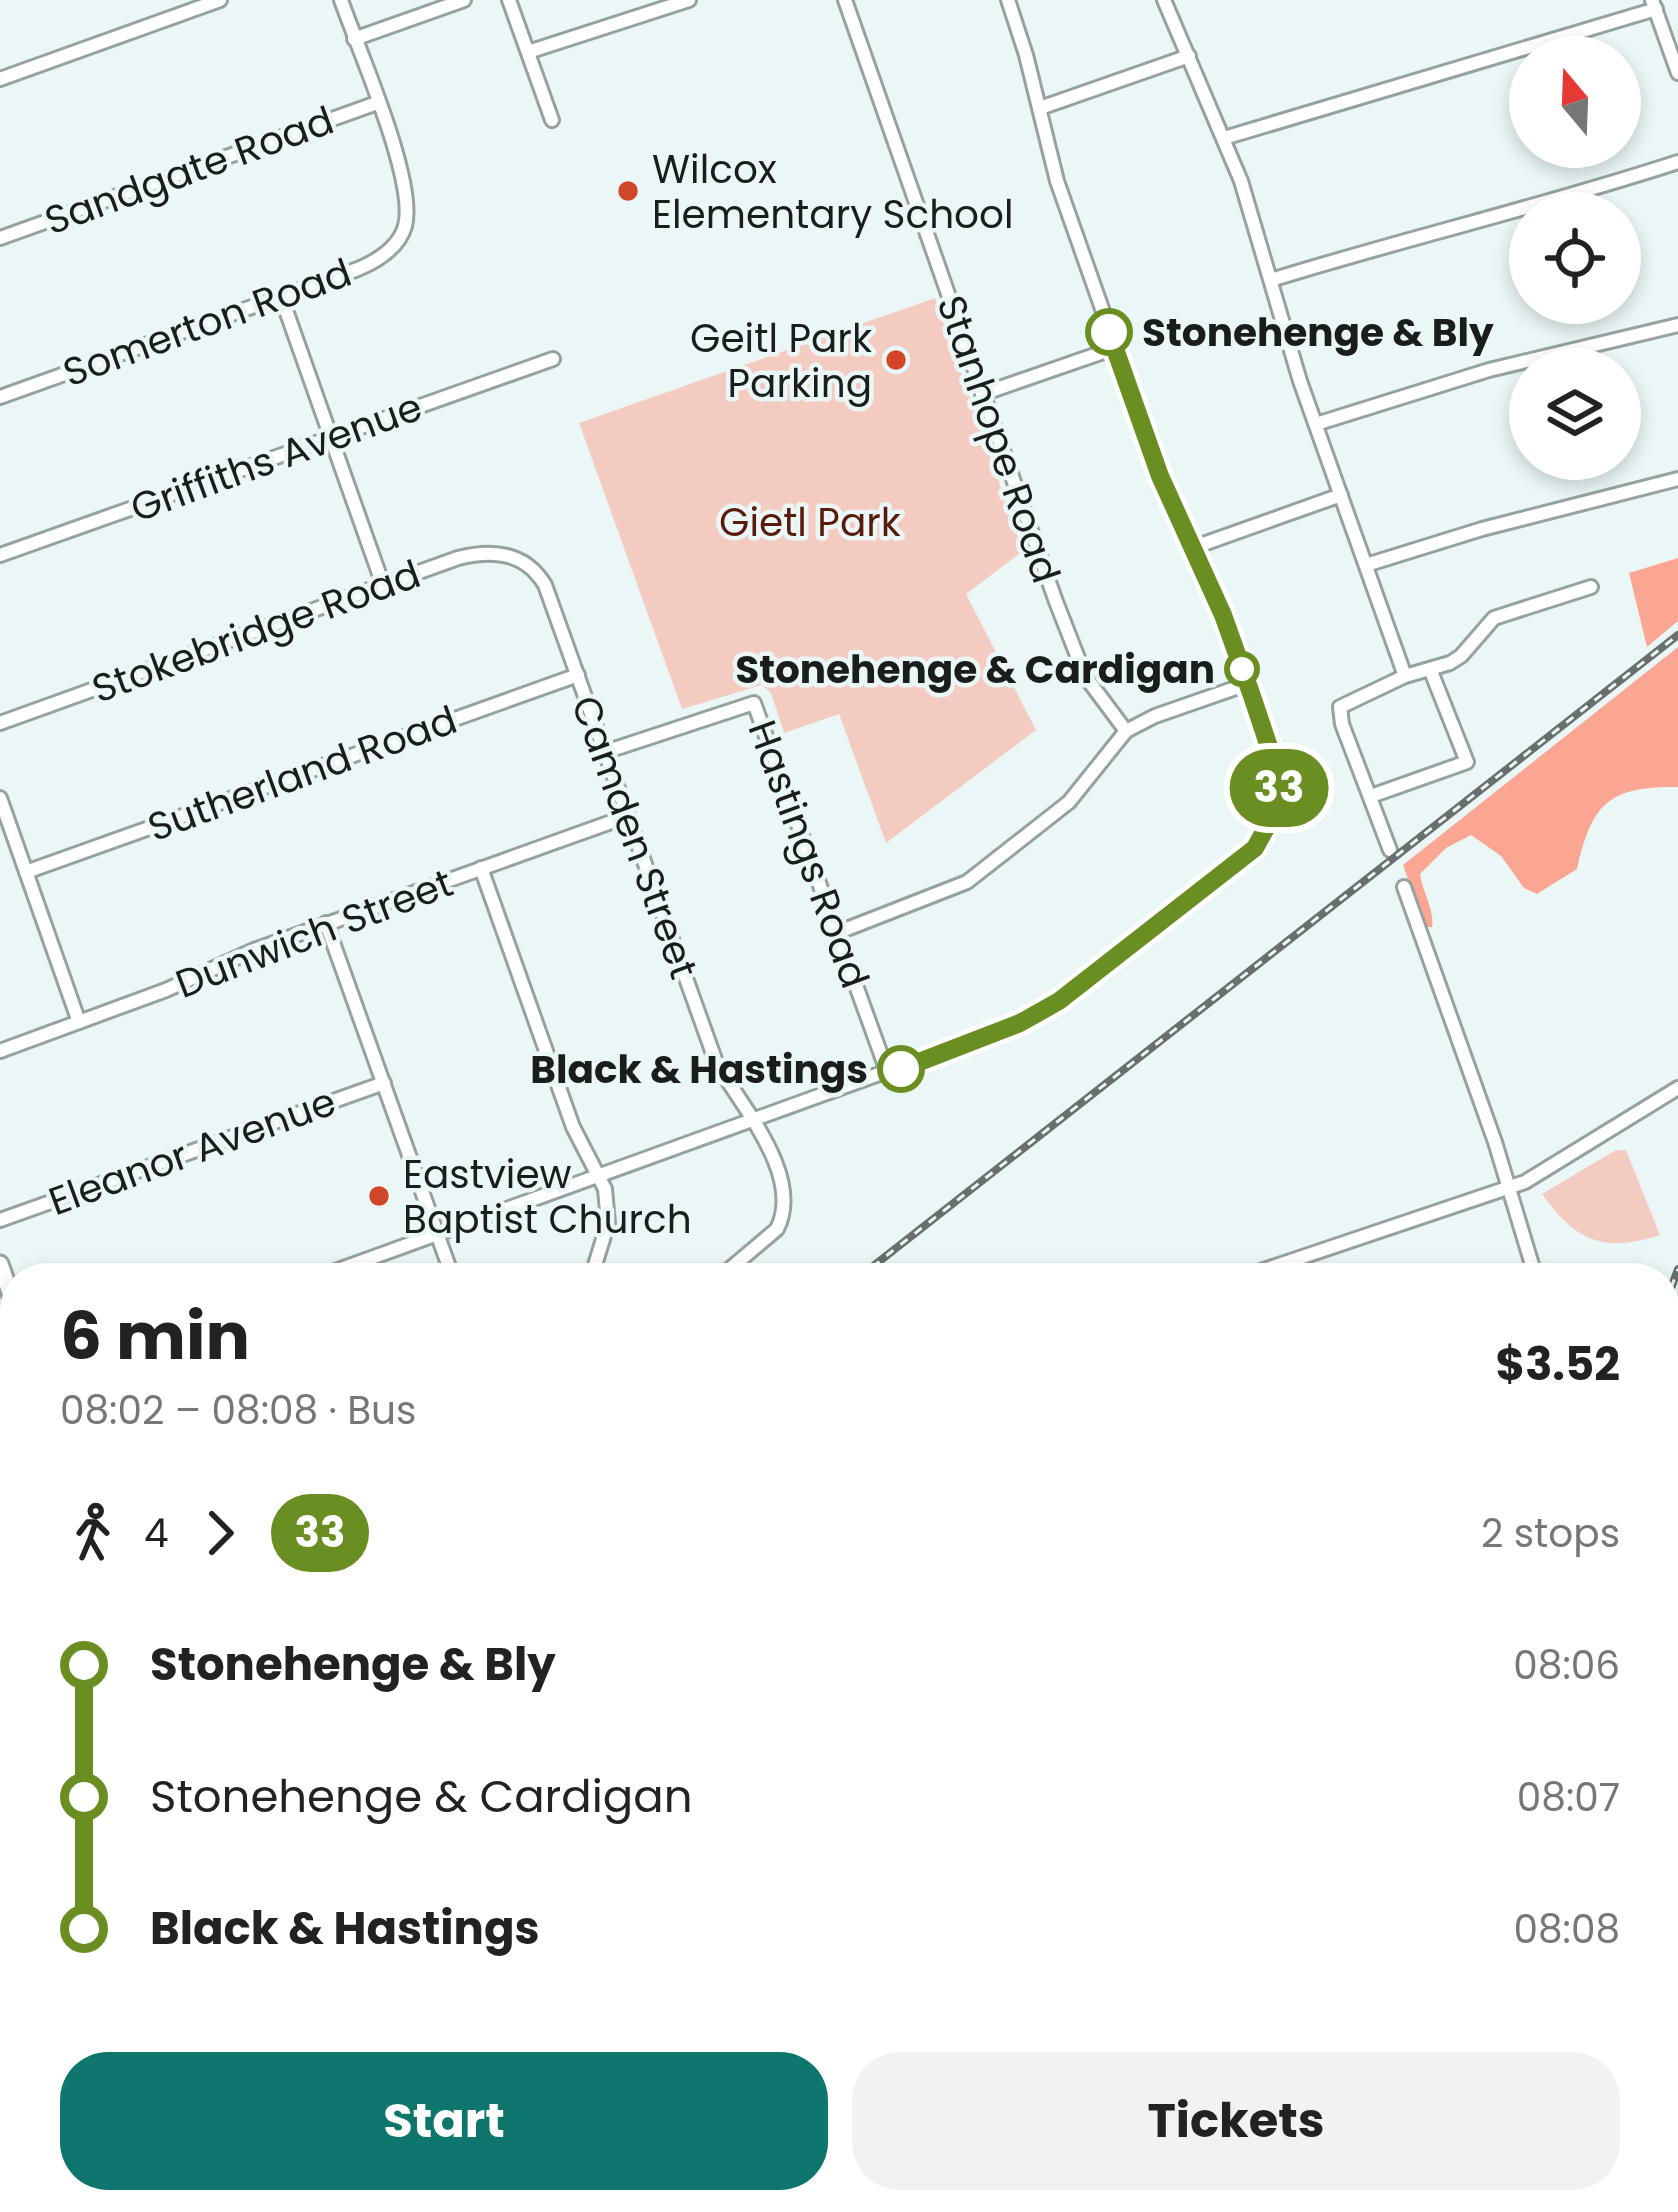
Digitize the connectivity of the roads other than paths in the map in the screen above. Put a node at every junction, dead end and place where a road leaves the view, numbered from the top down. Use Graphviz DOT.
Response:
graph roads {
  1 [pos="220,0"];
  2 [pos="341,0"];
  3 [pos="464,0"];
  4 [pos="509,0"];
  5 [pos="689,0"];
  6 [pos="845,0"];
  7 [pos="1008,0"];
  8 [pos="1165,0"];
  9 [pos="1654,5"];
  10 [pos="355,39"];
  11 [pos="527,52"];
  12 [pos="1189,56"];
  13 [pos="1678,73"];
  14 [pos="0,79"];
  15 [pos="377,103"];
  16 [pos="1040,108"];
  17 [pos="552,120"];
  18 [pos="1224,138"];
  19 [pos="1678,162"];
  20 [pos="0,238"];
  21 [pos="1271,280"];
  22 [pos="281,296"];
  23 [pos="1678,325"];
  24 [pos="1114,348"];
  25 [pos="553,359"];
  26 [pos="982,394"];
  27 [pos="0,397"];
  28 [pos="1316,424"];
  29 [pos="331,437"];
  30 [pos="1678,478"];
  31 [pos="1341,495"];
  32 [pos="1192,548"];
  33 [pos="516,552"];
  34 [pos="0,555"];
  35 [pos="1366,566"];
  36 [pos="383,585"];
  37 [pos="1591,586"];
  38 [pos="1430,669"];
  39 [pos="578,675"];
  40 [pos="1405,676"];
  41 [pos="1247,684"];
  42 [pos="0,723"];
  43 [pos="1126,731"];
  44 [pos="605,752"];
  45 [pos="1371,796"];
  46 [pos="0,798"];
  47 [pos="628,816"];
  48 [pos="1390,850"];
  49 [pos="481,868"];
  50 [pos="26,872"];
  51 [pos="1404,887"];
  52 [pos="326,923"];
  53 [pos="838,932"];
  54 [pos="79,1022"];
  55 [pos="0,1051"];
  56 [pos="888,1074"];
  57 [pos="384,1083"];
  58 [pos="1678,1088"];
  59 [pos="756,1122"];
  60 [pos="600,1177"];
  61 [pos="1511,1188"];
  62 [pos="0,1220"];
  63 [pos="437,1235"];
  64 [pos="358,1263"];
  65 [pos="447,1263"];
  66 [pos="596,1263"];
  67 [pos="738,1263"];
  68 [pos="1285,1263"];
  69 [pos="1532,1263"];
  1 -- 14 [label="street"];
  2 -- 10 [label="street"];
  3 -- 10 [label="street"];
  4 -- 11 [label="street"];
  5 -- 11 [label="street"];
  6 -- 26 [label="street, Stanhope Road"];
  7 -- 16 [label="street"];
  8 -- 12 [label="street"];
  9 -- 13 [label="street"];
  9 -- 18 [label="street"];
  10 -- 15 [label="street"];
  11 -- 17 [label="street"];
  12 -- 16 [label="street"];
  12 -- 18 [label="street"];
  15 -- 20 [label="street, Sandgate Road"];
  15 -- 22 [label="street, Somerton Road"];
  16 -- 24 [label="street"];
  18 -- 21 [label="street"];
  19 -- 21 [label="street"];
  21 -- 28 [label="street"];
  22 -- 27 [label="street, Somerton Road"];
  22 -- 29 [label="street"];
  23 -- 28 [label="street"];
  24 -- 26 [label="street"];
  24 -- 32 [label="street"];
  25 -- 29 [label="street, Griffiths Avenue"];
  26 -- 43 [label="street, Stanhope Road"];
  28 -- 31 [label="street"];
  29 -- 34 [label="street, Griffiths Avenue"];
  29 -- 36 [label="street"];
  30 -- 35 [label="street"];
  31 -- 32 [label="street"];
  31 -- 35 [label="street"];
  32 -- 41 [label="street"];
  33 -- 36 [label="street, Stokebridge Road"];
  33 -- 39 [label="street, Camden Street"];
  35 -- 40 [label="street"];
  36 -- 42 [label="street, Stokebridge Road"];
  37 -- 38 [label="street"];
  38 -- 40 [label="street"];
  38 -- 45 [label="street"];
  39 -- 44 [label="street, Camden Street"];
  39 -- 50 [label="street, Sutherland Road"];
  40 -- 45 [label="street"];
  41 -- 43 [label="street"];
  41 -- 56 [label="street"];
  43 -- 53 [label="street"];
  44 -- 47 [label="street, Camden Street"];
  44 -- 53 [label="street, Hastings Road"];
  45 -- 48 [label="street"];
  46 -- 50 [label="street"];
  47 -- 49 [label="street, Dunwich Street"];
  47 -- 59 [label="street, Camden Street"];
  49 -- 52 [label="street, Dunwich Street"];
  49 -- 60 [label="street"];
  50 -- 54 [label="street"];
  51 -- 61 [label="street"];
  52 -- 54 [label="street, Dunwich Street"];
  52 -- 57 [label="street"];
  53 -- 56 [label="street, Hastings Road"];
  54 -- 55 [label="street, Dunwich Street"];
  56 -- 59 [label="street"];
  57 -- 62 [label="street, Eleanor Avenue"];
  57 -- 63 [label="street"];
  58 -- 61 [label="street"];
  59 -- 60 [label="street"];
  59 -- 67 [label="street, Camden Street"];
  60 -- 63 [label="street"];
  60 -- 66 [label="street"];
  61 -- 68 [label="street"];
  61 -- 69 [label="street"];
  63 -- 64 [label="street"];
  63 -- 65 [label="street"];
}
